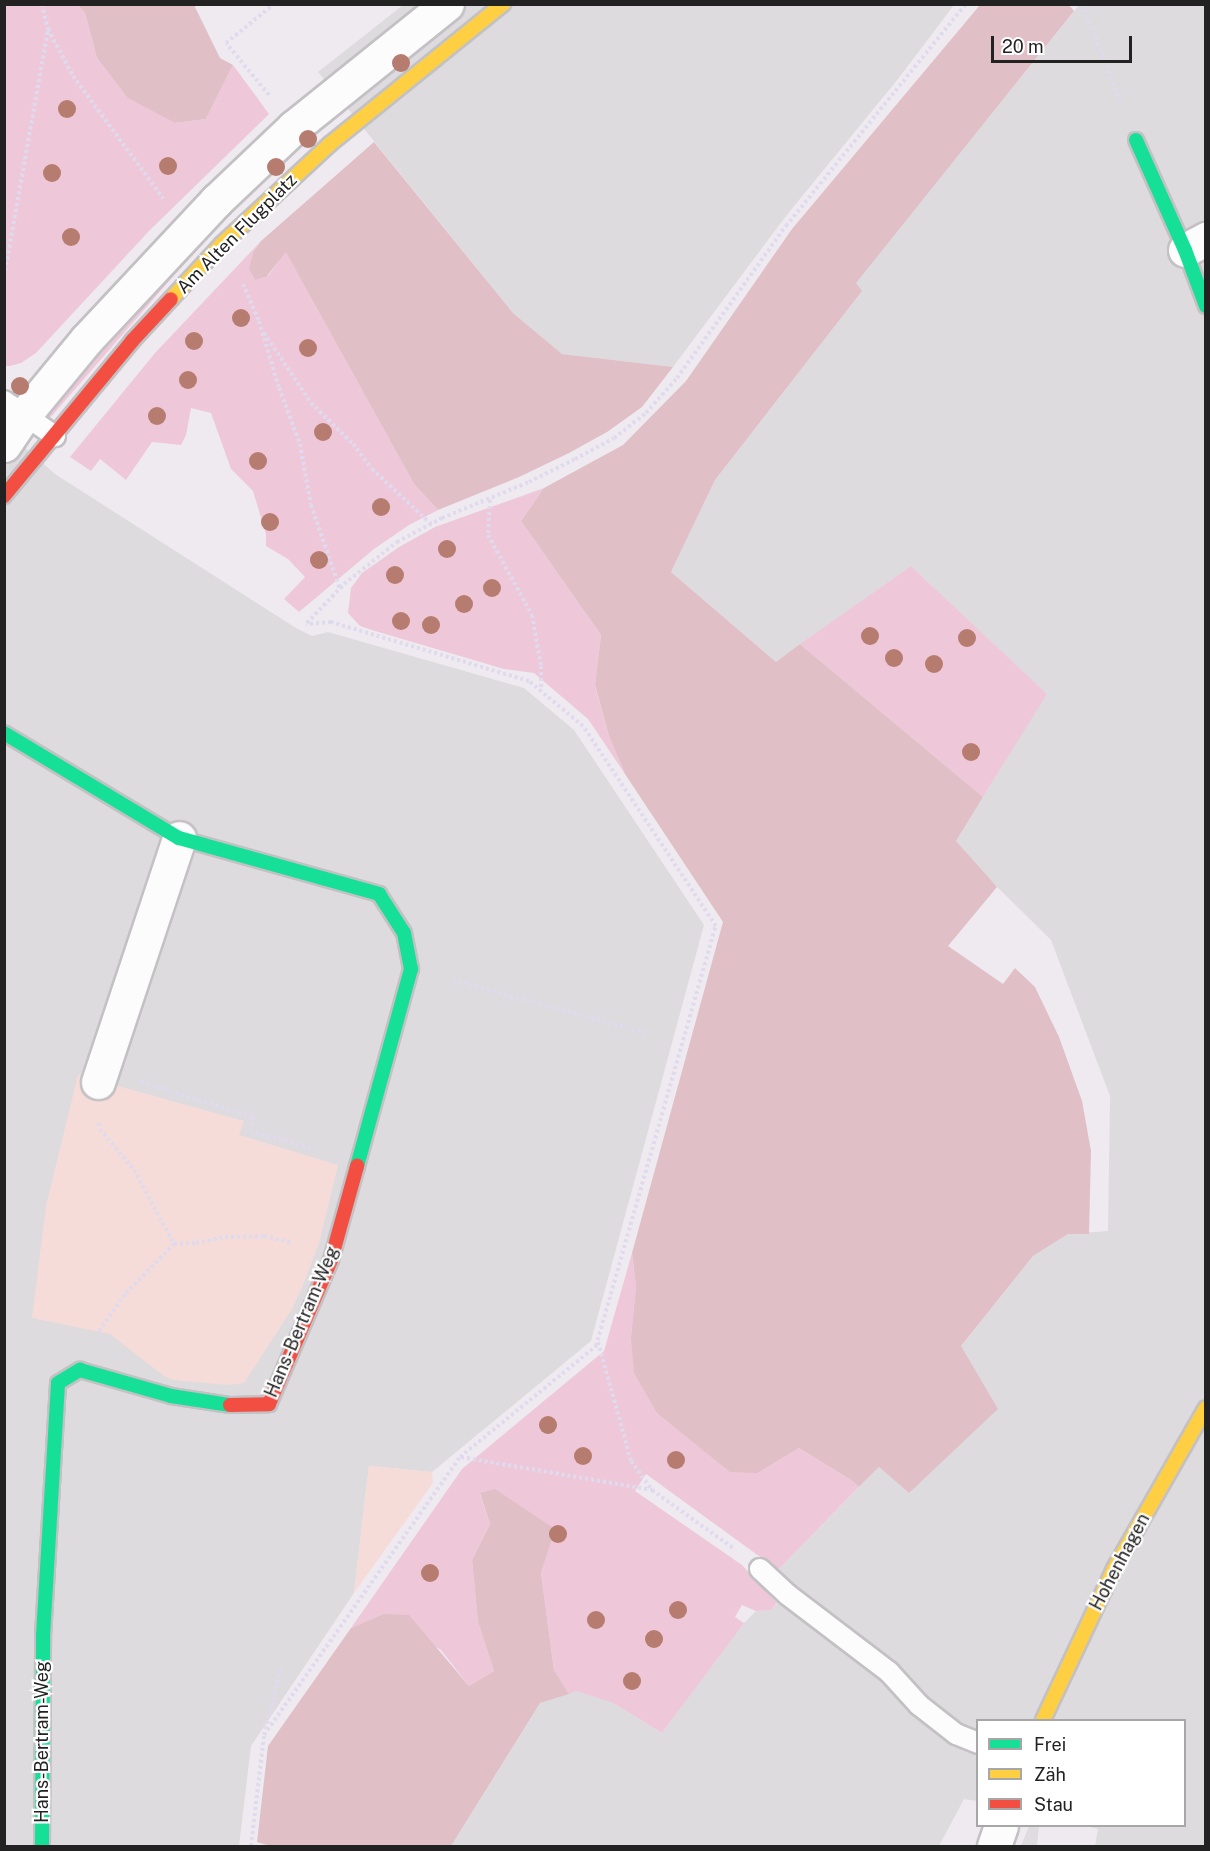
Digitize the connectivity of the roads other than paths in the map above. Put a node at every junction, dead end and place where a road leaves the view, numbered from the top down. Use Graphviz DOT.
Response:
graph roads {
  1 [pos="447,4"];
  2 [pos="503,4"];
  3 [pos="1136,140"];
  4 [pos="1195,245"];
  5 [pos="1206,306"];
  6 [pos="15,407"];
  7 [pos="55,436"];
  8 [pos="4,445"];
  9 [pos="4,496"];
  10 [pos="4,733"];
  11 [pos="179,838"];
  12 [pos="100,1076"];
  13 [pos="1206,1408"];
  14 [pos="760,1569"];
  15 [pos="1043,1719"];
  16 [pos="976,1742"];
  17 [pos="1001,1827"];
  18 [pos="39,1846"];
  19 [pos="994,1846"];
  1 -- 6 [label="street, Am Alten Flugplatz"];
  2 -- 7 [label="street, Am Alten Flugplatz"];
  3 -- 4 [label="street"];
  4 -- 5 [label="street"];
  6 -- 7 [label="lane"];
  6 -- 8 [label="street, Am Alten Flugplatz"];
  7 -- 9 [label="street, Am Alten Flugplatz"];
  10 -- 11 [label="street, Hans-Bertram-Weg"];
  11 -- 12 [label="street"];
  11 -- 18 [label="street, Hans-Bertram-Weg"];
  13 -- 15 [label="street, Hohenhagen"];
  14 -- 16 [label="lane"];
  17 -- 19 [label="street"];
}
